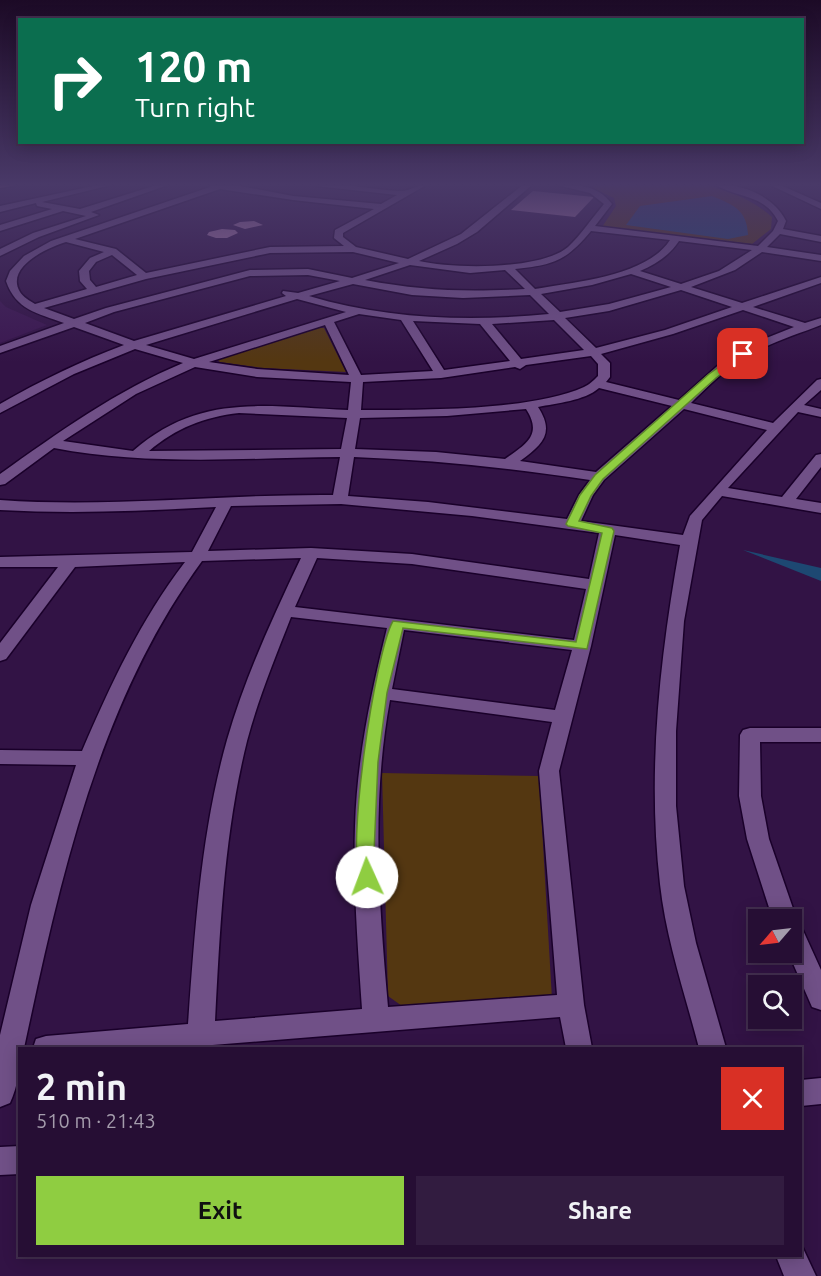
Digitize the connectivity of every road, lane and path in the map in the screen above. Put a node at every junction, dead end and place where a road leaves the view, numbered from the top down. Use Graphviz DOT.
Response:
graph roads {
  1 [pos="20,244"];
  2 [pos="56,244"];
  3 [pos="85,244"];
  4 [pos="297,244"];
  5 [pos="346,244"];
  6 [pos="439,244"];
  7 [pos="445,244"];
  8 [pos="575,244"];
  9 [pos="672,244"];
  10 [pos="723,244"];
  11 [pos="765,244"];
  12 [pos="761,248"];
  13 [pos="353,249"];
  14 [pos="113,250"];
  15 [pos="271,250"];
  16 [pos="0,254"];
  17 [pos="27,258"];
  18 [pos="821,258"];
  19 [pos="406,261"];
  20 [pos="201,262"];
  21 [pos="508,268"];
  22 [pos="631,271"];
  23 [pos="144,276"];
  24 [pos="224,279"];
  25 [pos="345,280"];
  26 [pos="821,280"];
  27 [pos="681,287"];
  28 [pos="93,289"];
  29 [pos="534,292"];
  30 [pos="291,295"];
  31 [pos="742,307"];
  32 [pos="33,308"];
  33 [pos="360,311"];
  34 [pos="558,315"];
  35 [pos="404,316"];
  36 [pos="483,320"];
  37 [pos="328,321"];
  38 [pos="821,321"];
  39 [pos="71,323"];
  40 [pos="806,327"];
  41 [pos="821,332"];
  42 [pos="128,343"];
  43 [pos="0,350"];
  44 [pos="595,352"];
  45 [pos="195,363"];
  46 [pos="520,365"];
  47 [pos="441,374"];
  48 [pos="357,379"];
  49 [pos="821,382"];
  50 [pos="599,384"];
  51 [pos="0,401"];
  52 [pos="681,404"];
  53 [pos="530,405"];
  54 [pos="795,407"];
  55 [pos="0,409"];
  56 [pos="821,413"];
  57 [pos="354,414"];
  58 [pos="777,428"];
  59 [pos="55,444"];
  60 [pos="347,453"];
  61 [pos="136,455"];
  62 [pos="821,458"];
  63 [pos="508,463"];
  64 [pos="599,477"];
  65 [pos="0,481"];
  66 [pos="718,490"];
  67 [pos="340,500"];
  68 [pos="787,501"];
  69 [pos="226,502"];
  70 [pos="0,506"];
  71 [pos="821,508"];
  72 [pos="572,524"];
  73 [pos="608,531"];
  74 [pos="688,541"];
  75 [pos="311,553"];
  76 [pos="198,556"];
  77 [pos="0,562"];
  78 [pos="69,563"];
  79 [pos="595,585"];
  80 [pos="285,611"];
  81 [pos="398,624"];
  82 [pos="582,646"];
  83 [pos="0,655"];
  84 [pos="380,693"];
  85 [pos="564,717"];
  86 [pos="821,735"];
  87 [pos="0,757"];
  88 [pos="89,758"];
  89 [pos="781,909"];
  90 [pos="805,947"];
  91 [pos="821,999"];
  92 [pos="571,1005"];
  93 [pos="376,1019"];
  94 [pos="201,1034"];
  95 [pos="57,1047"];
  96 [pos="579,1047"];
  97 [pos="713,1047"];
  98 [pos="9,1052"];
  99 [pos="821,1091"];
  100 [pos="802,1093"];
  101 [pos="0,1094"];
  102 [pos="18,1160"];
  103 [pos="0,1161"];
  104 [pos="792,1257"];
  105 [pos="800,1276"];
  1 -- 16 [label="street"];
  2 -- 17 [label="street"];
  3 -- 14 [label="street"];
  4 -- 15 [label="street"];
  5 -- 13 [label="street"];
  6 -- 19 [label="street"];
  7 -- 19 [label="street"];
  8 -- 21 [label="street"];
  9 -- 22 [label="street"];
  10 -- 12 [label="street"];
  11 -- 12 [label="street"];
  12 -- 18 [label="street"];
  12 -- 27 [label="street"];
  13 -- 15 [label="street"];
  13 -- 19 [label="street"];
  14 -- 23 [label="street"];
  14 -- 28 [label="street"];
  15 -- 20 [label="street"];
  16 -- 17 [label="street"];
  17 -- 32 [label="street"];
  19 -- 21 [label="street"];
  19 -- 25 [label="street"];
  20 -- 23 [label="street"];
  20 -- 24 [label="street"];
  21 -- 29 [label="street"];
  22 -- 27 [label="street"];
  22 -- 29 [label="street"];
  23 -- 28 [label="street"];
  24 -- 25 [label="street"];
  24 -- 39 [label="street"];
  25 -- 29 [label="street"];
  25 -- 30 [label="street"];
  26 -- 31 [label="street"];
  27 -- 31 [label="street"];
  27 -- 34 [label="street"];
  28 -- 32 [label="street"];
  29 -- 34 [label="street"];
  30 -- 33 [label="street"];
  30 -- 42 [label="street"];
  31 -- 40 [label="street"];
  31 -- 44 [label="street"];
  32 -- 39 [label="street"];
  33 -- 35 [label="street"];
  33 -- 37 [label="street"];
  34 -- 36 [label="street"];
  34 -- 44 [label="street"];
  35 -- 36 [label="street"];
  35 -- 47 [label="street"];
  36 -- 46 [label="street"];
  37 -- 45 [label="street"];
  37 -- 48 [label="street"];
  38 -- 40 [label="street"];
  39 -- 42 [label="street"];
  39 -- 43 [label="street"];
  40 -- 41 [label="street"];
  40 -- 52 [label="street"];
  42 -- 45 [label="street"];
  42 -- 51 [label="street"];
  42 -- 55 [label="street"];
  44 -- 46 [label="street"];
  44 -- 50 [label="street"];
  45 -- 48 [label="street"];
  45 -- 59 [label="street"];
  46 -- 47 [label="street"];
  47 -- 48 [label="street"];
  48 -- 57 [label="street"];
  49 -- 54 [label="street"];
  50 -- 52 [label="street"];
  50 -- 53 [label="street"];
  52 -- 58 [label="street"];
  52 -- 64 [label="street"];
  53 -- 57 [label="street"];
  53 -- 63 [label="street"];
  54 -- 56 [label="street"];
  54 -- 58 [label="street"];
  57 -- 60 [label="street"];
  57 -- 61 [label="street"];
  58 -- 66 [label="street"];
  59 -- 61 [label="street"];
  59 -- 65 [label="street"];
  60 -- 61 [label="street"];
  60 -- 63 [label="street"];
  60 -- 67 [label="street"];
  62 -- 68 [label="street"];
  63 -- 64 [label="street"];
  64 -- 72 [label="street"];
  66 -- 68 [label="street"];
  66 -- 74 [label="street"];
  67 -- 69 [label="street"];
  67 -- 72 [label="street"];
  68 -- 71 [label="street"];
  69 -- 70 [label="street"];
  69 -- 76 [label="street"];
  72 -- 73 [label="street"];
  73 -- 74 [label="street"];
  73 -- 79 [label="street"];
  74 -- 97 [label="street"];
  75 -- 76 [label="street"];
  75 -- 79 [label="street"];
  75 -- 80 [label="street"];
  76 -- 78 [label="street"];
  76 -- 88 [label="street"];
  77 -- 78 [label="street"];
  78 -- 83 [label="street"];
  79 -- 82 [label="street"];
  80 -- 81 [label="street"];
  80 -- 94 [label="street"];
  81 -- 82 [label="street"];
  81 -- 84 [label="street"];
  82 -- 85 [label="street"];
  84 -- 85 [label="street"];
  84 -- 93 [label="street"];
  85 -- 92 [label="street"];
  86 -- 89 [label="street"];
  87 -- 88 [label="street"];
  88 -- 98 [label="street"];
  90 -- 91 [label="street"];
  92 -- 93 [label="street"];
  92 -- 96 [label="street"];
  93 -- 94 [label="street"];
  94 -- 95 [label="street"];
  98 -- 101 [label="street"];
  99 -- 100 [label="street"];
  102 -- 103 [label="street"];
  104 -- 105 [label="street"];
}
